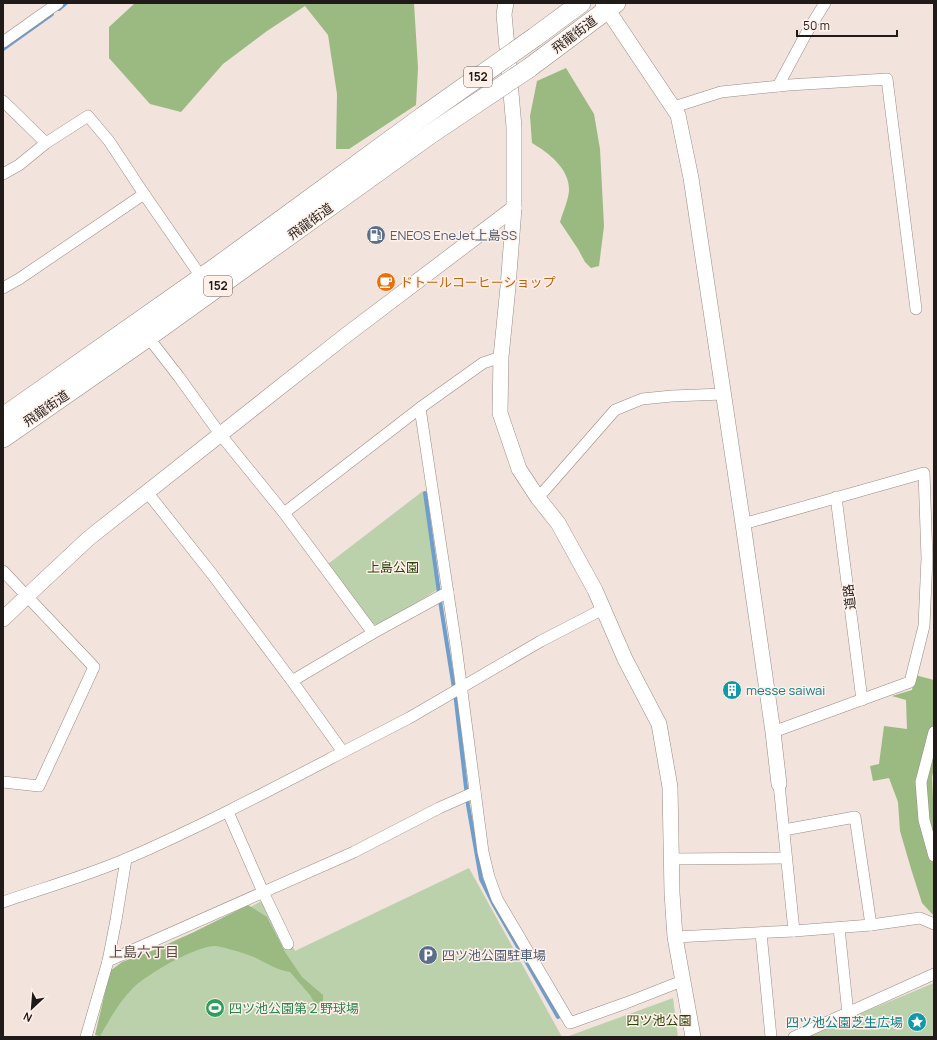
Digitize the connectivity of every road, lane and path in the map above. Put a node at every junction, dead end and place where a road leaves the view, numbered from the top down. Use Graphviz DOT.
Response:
graph roads {
  1 [pos="58,3"];
  2 [pos="506,3"];
  3 [pos="581,3"];
  4 [pos="825,3"];
  5 [pos="609,5"];
  6 [pos="3,42"];
  7 [pos="778,86"];
  8 [pos="3,101"];
  9 [pos="674,107"];
  10 [pos="46,144"];
  11 [pos="3,174"];
  12 [pos="144,194"];
  13 [pos="514,208"];
  14 [pos="202,278"];
  15 [pos="3,288"];
  16 [pos="916,309"];
  17 [pos="148,337"];
  18 [pos="501,357"];
  19 [pos="723,394"];
  20 [pos="420,408"];
  21 [pos="3,417"];
  22 [pos="220,434"];
  23 [pos="3,438"];
  24 [pos="147,492"];
  25 [pos="836,497"];
  26 [pos="538,498"];
  27 [pos="284,513"];
  28 [pos="743,524"];
  29 [pos="3,571"];
  30 [pos="27,596"];
  31 [pos="441,596"];
  32 [pos="603,609"];
  33 [pos="3,619"];
  34 [pos="373,633"];
  35 [pos="292,681"];
  36 [pos="456,690"];
  37 [pos="862,700"];
  38 [pos="773,732"];
  39 [pos="934,732"];
  40 [pos="343,752"];
  41 [pos="3,782"];
  42 [pos="779,784"];
  43 [pos="469,795"];
  44 [pos="228,812"];
  45 [pos="784,830"];
  46 [pos="934,856"];
  47 [pos="786,858"];
  48 [pos="126,859"];
  49 [pos="672,859"];
  50 [pos="263,892"];
  51 [pos="3,902"];
  52 [pos="934,924"];
  53 [pos="871,925"];
  54 [pos="839,928"];
  55 [pos="794,931"];
  56 [pos="760,933"];
  57 [pos="675,937"];
  58 [pos="288,944"];
  59 [pos="108,961"];
  60 [pos="934,974"];
  61 [pos="682,981"];
  62 [pos="848,1014"];
  63 [pos="86,1037"];
  64 [pos="693,1037"];
  65 [pos="771,1037"];
  66 [pos="794,1037"];
  1 -- 6 [label="street"];
  2 -- 13 [label="street"];
  3 -- 14 [label="highway, 飛龍街道 / 152, bridge"];
  4 -- 7 [label="street"];
  5 -- 9 [label="street"];
  5 -- 17 [label="highway, 飛龍街道 / 152, bridge"];
  7 -- 9 [label="street"];
  7 -- 16 [label="street"];
  8 -- 10 [label="street"];
  9 -- 19 [label="street"];
  10 -- 11 [label="street"];
  10 -- 12 [label="street"];
  12 -- 14 [label="street"];
  12 -- 15 [label="street"];
  13 -- 18 [label="street"];
  13 -- 22 [label="street"];
  14 -- 21 [label="highway, 飛龍街道 / 152"];
  17 -- 22 [label="street"];
  17 -- 23 [label="highway, 飛龍街道 / 152"];
  18 -- 20 [label="street"];
  18 -- 26 [label="street"];
  19 -- 26 [label="street"];
  19 -- 28 [label="street"];
  20 -- 27 [label="street"];
  20 -- 31 [label="street"];
  22 -- 24 [label="street"];
  22 -- 27 [label="street"];
  24 -- 30 [label="street"];
  24 -- 35 [label="street"];
  25 -- 28 [label="street"];
  25 -- 37 [label="street, 道路"];
  25 -- 37 [label="street"];
  26 -- 32 [label="street"];
  27 -- 34 [label="street"];
  28 -- 38 [label="street"];
  29 -- 30 [label="street"];
  30 -- 33 [label="street"];
  30 -- 41 [label="street"];
  31 -- 34 [label="street"];
  31 -- 36 [label="street"];
  32 -- 36 [label="street"];
  32 -- 49 [label="street"];
  34 -- 35 [label="street"];
  35 -- 40 [label="street"];
  36 -- 40 [label="street"];
  36 -- 43 [label="street"];
  37 -- 38 [label="street"];
  38 -- 42 [label="street"];
  39 -- 46 [label="street"];
  40 -- 44 [label="street"];
  42 -- 45 [label="street"];
  43 -- 50 [label="street"];
  43 -- 61 [label="street"];
  44 -- 48 [label="street"];
  44 -- 50 [label="street"];
  45 -- 47 [label="street"];
  45 -- 53 [label="street"];
  47 -- 49 [label="street"];
  47 -- 55 [label="street"];
  48 -- 51 [label="street"];
  48 -- 59 [label="street"];
  49 -- 57 [label="street"];
  50 -- 58 [label="street"];
  50 -- 59 [label="street"];
  52 -- 53 [label="street"];
  53 -- 54 [label="street"];
  54 -- 55 [label="street"];
  54 -- 62 [label="street"];
  55 -- 56 [label="street"];
  56 -- 57 [label="street"];
  56 -- 65 [label="street"];
  57 -- 61 [label="street"];
  59 -- 63 [label="street"];
  60 -- 62 [label="street"];
  61 -- 64 [label="street"];
  62 -- 66 [label="street"];
}
